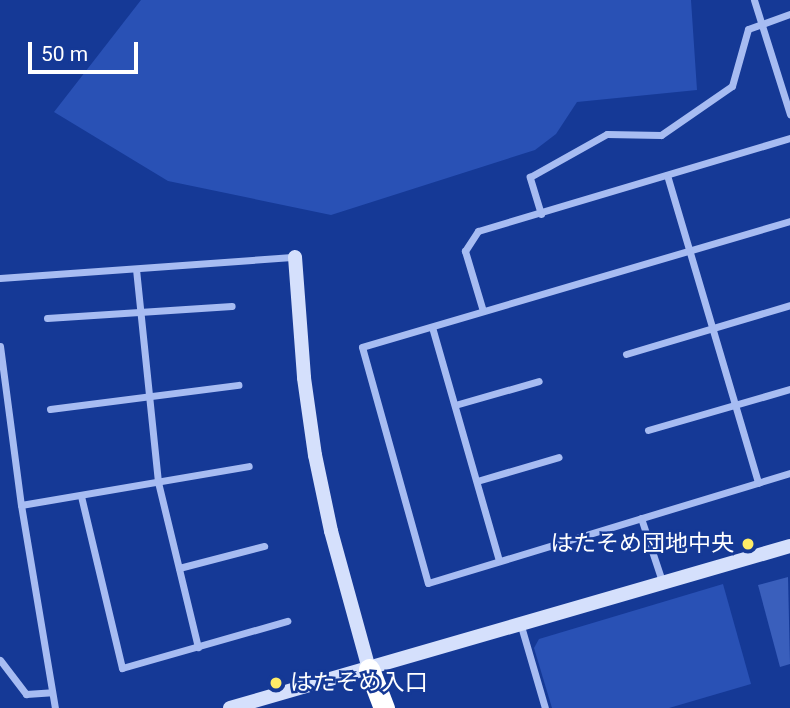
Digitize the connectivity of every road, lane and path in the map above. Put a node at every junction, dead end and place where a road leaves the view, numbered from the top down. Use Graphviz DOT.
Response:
graph roads {
  1 [pos="754,0"];
  2 [pos="790,14"];
  3 [pos="762,25"];
  4 [pos="788,98"];
  5 [pos="790,114"];
  6 [pos="790,138"];
  7 [pos="667,175"];
  8 [pos="541,214"];
  9 [pos="790,220"];
  10 [pos="689,250"];
  11 [pos="295,257"];
  12 [pos="136,269"];
  13 [pos="0,278"];
  14 [pos="790,305"];
  15 [pos="232,306"];
  16 [pos="483,311"];
  17 [pos="140,313"];
  18 [pos="47,318"];
  19 [pos="432,327"];
  20 [pos="712,328"];
  21 [pos="0,346"];
  22 [pos="626,354"];
  23 [pos="539,381"];
  24 [pos="238,385"];
  25 [pos="790,388"];
  26 [pos="147,398"];
  27 [pos="455,405"];
  28 [pos="735,405"];
  29 [pos="50,409"];
  30 [pos="648,430"];
  31 [pos="559,457"];
  32 [pos="249,466"];
  33 [pos="790,473"];
  34 [pos="477,481"];
  35 [pos="159,482"];
  36 [pos="758,483"];
  37 [pos="81,496"];
  38 [pos="21,505"];
  39 [pos="641,518"];
  40 [pos="264,546"];
  41 [pos="790,547"];
  42 [pos="499,561"];
  43 [pos="179,568"];
  44 [pos="663,584"];
  45 [pos="287,621"];
  46 [pos="521,626"];
  47 [pos="198,647"];
  48 [pos="0,660"];
  49 [pos="369,669"];
  50 [pos="51,692"];
  51 [pos="55,708"];
  52 [pos="230,708"];
  53 [pos="384,708"];
  54 [pos="545,708"];
  1 -- 3 [label="street"];
  2 -- 3 [label="street"];
  3 -- 4 [label="street"];
  3 -- 8 [label="street"];
  4 -- 5 [label="street"];
  6 -- 7 [label="street"];
  7 -- 8 [label="street"];
  7 -- 10 [label="street"];
  8 -- 16 [label="street"];
  9 -- 10 [label="street"];
  10 -- 16 [label="street"];
  10 -- 20 [label="street"];
  11 -- 12 [label="street"];
  11 -- 49 [label="street"];
  12 -- 13 [label="street"];
  12 -- 17 [label="street"];
  14 -- 20 [label="street"];
  15 -- 17 [label="street"];
  16 -- 19 [label="street"];
  17 -- 18 [label="street"];
  17 -- 26 [label="street"];
  19 -- 27 [label="street"];
  19 -- 42 [label="street"];
  20 -- 22 [label="street"];
  20 -- 28 [label="street"];
  21 -- 38 [label="street"];
  23 -- 27 [label="street"];
  24 -- 26 [label="street"];
  25 -- 28 [label="street"];
  26 -- 29 [label="street"];
  26 -- 35 [label="street"];
  27 -- 34 [label="street"];
  28 -- 30 [label="street"];
  28 -- 36 [label="street"];
  31 -- 34 [label="street"];
  32 -- 35 [label="street"];
  33 -- 36 [label="street"];
  34 -- 42 [label="street"];
  35 -- 37 [label="street"];
  35 -- 43 [label="street"];
  36 -- 39 [label="street"];
  37 -- 38 [label="street"];
  37 -- 47 [label="street"];
  38 -- 50 [label="street"];
  39 -- 42 [label="street"];
  39 -- 44 [label="street"];
  40 -- 43 [label="street"];
  41 -- 44 [label="street"];
  43 -- 47 [label="street"];
  44 -- 46 [label="street"];
  45 -- 47 [label="street"];
  46 -- 49 [label="street"];
  46 -- 54 [label="street"];
  48 -- 50 [label="street"];
  49 -- 52 [label="street"];
  49 -- 53 [label="highway"];
  50 -- 51 [label="street"];
}
